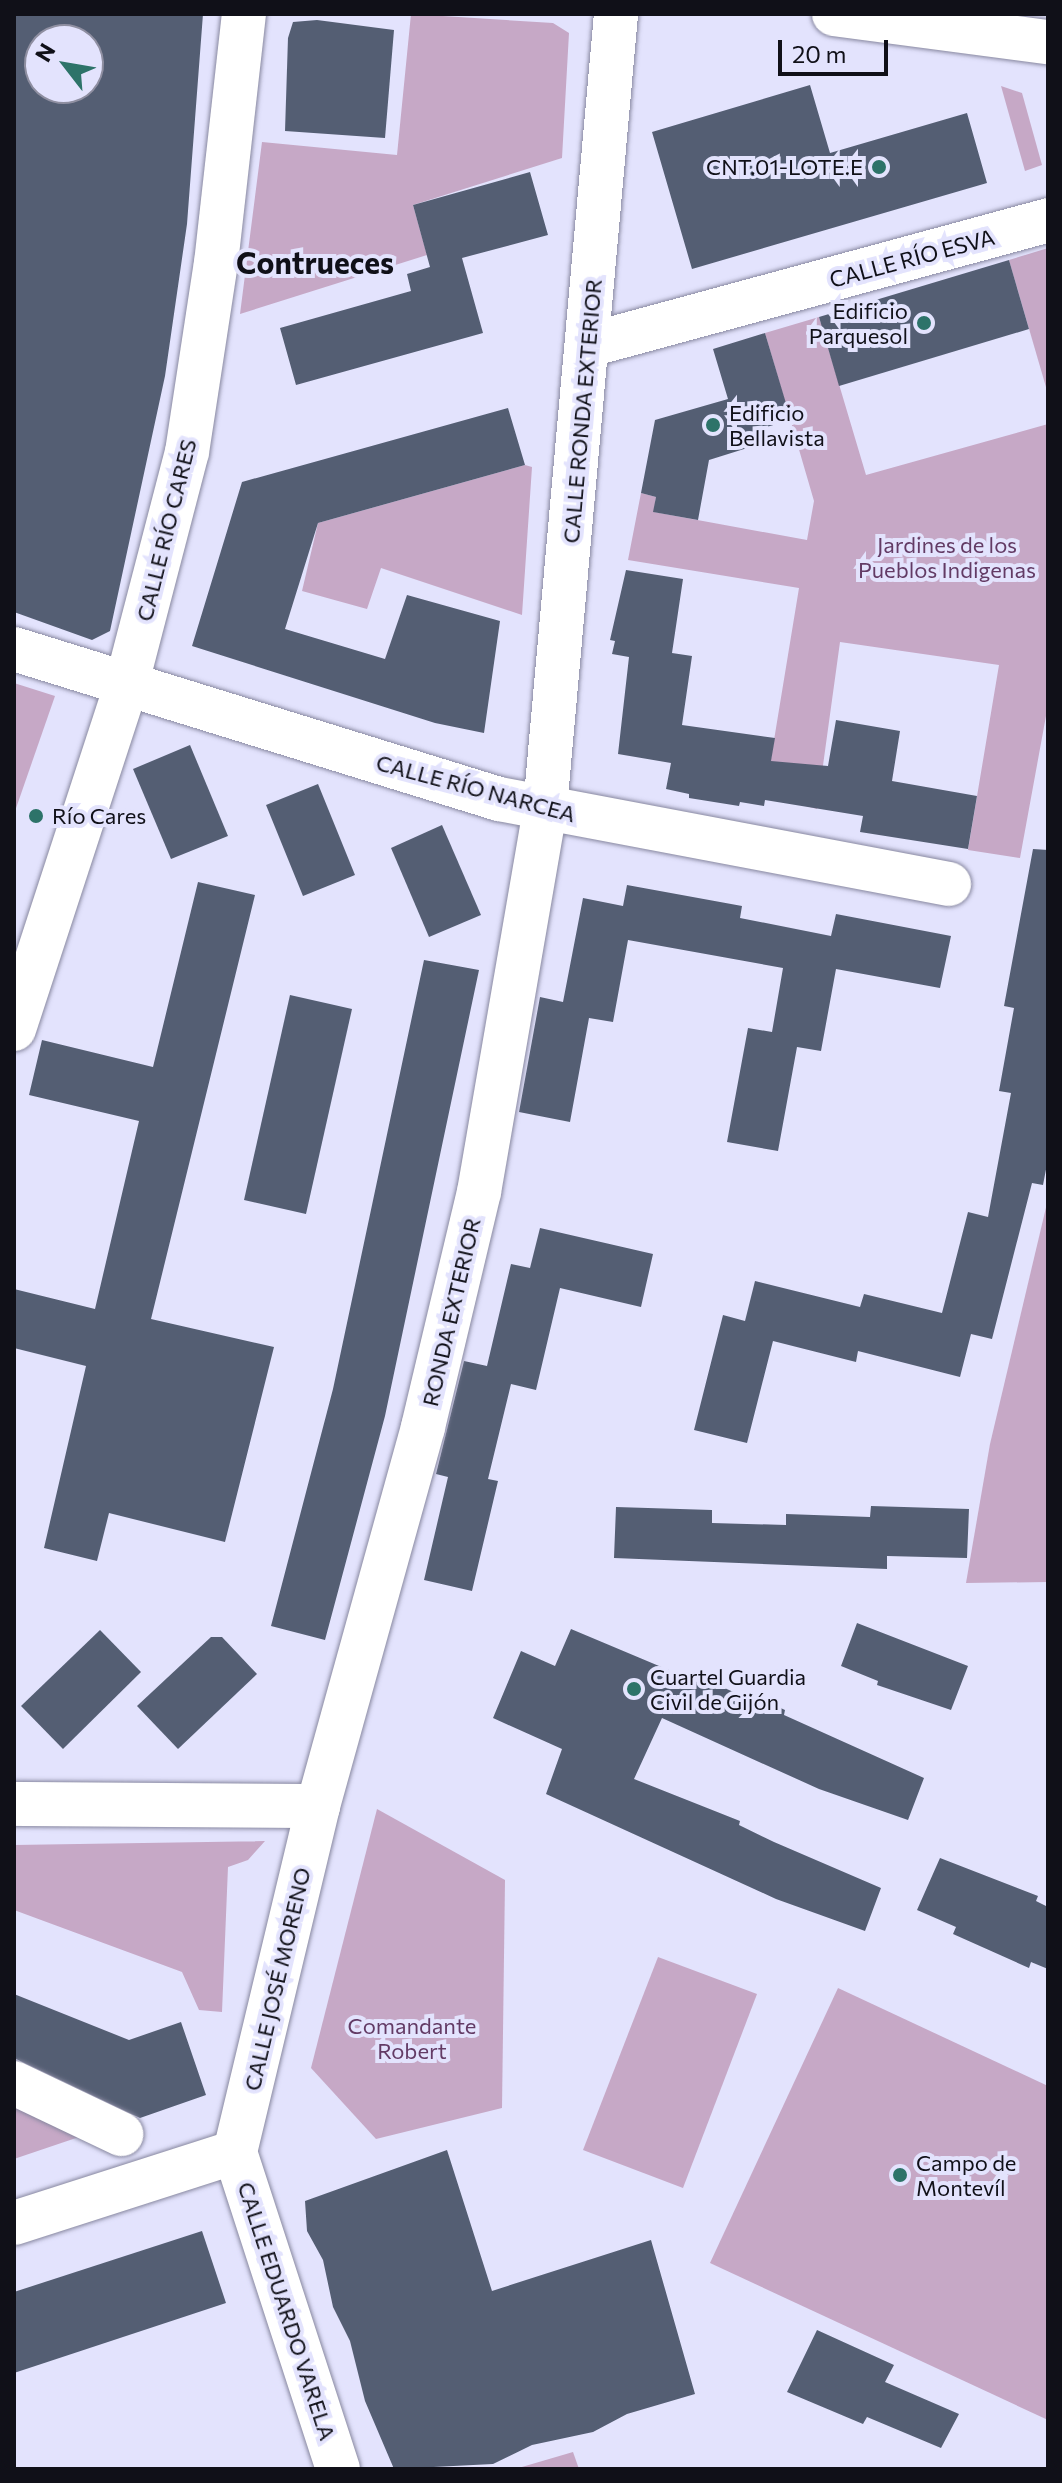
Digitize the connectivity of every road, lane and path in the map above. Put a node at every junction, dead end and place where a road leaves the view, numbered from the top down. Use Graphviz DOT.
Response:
graph roads {
  1 [pos="244,14"];
  2 [pos="616,14"];
  3 [pos="834,14"];
  4 [pos="1048,42"];
  5 [pos="1048,220"];
  6 [pos="589,345"];
  7 [pos="14,649"];
  8 [pos="126,686"];
  9 [pos="545,808"];
  10 [pos="949,884"];
  11 [pos="14,1029"];
  12 [pos="14,1804"];
  13 [pos="318,1806"];
  14 [pos="14,2083"];
  15 [pos="121,2134"];
  16 [pos="235,2152"];
  17 [pos="14,2223"];
  18 [pos="338,2469"];
  1 -- 8 [label="street, CALLE RÍO CARES"];
  2 -- 6 [label="street, CALLE RONDA EXTERIOR"];
  3 -- 4 [label="street"];
  5 -- 6 [label="street, CALLE RÍO ESVA"];
  6 -- 9 [label="street, CALLE RONDA EXTERIOR"];
  7 -- 8 [label="street, CALLE RÍO NARCEA"];
  8 -- 9 [label="street, CALLE RÍO NARCEA"];
  8 -- 11 [label="street, CALLE RÍO CARES"];
  9 -- 10 [label="street, CALLE RÍO NARCEA"];
  9 -- 13 [label="street, RONDA EXTERIOR"];
  12 -- 13 [label="street"];
  13 -- 16 [label="street, CALLE JOSÉ MORENO"];
  14 -- 15 [label="street"];
  16 -- 17 [label="street"];
  16 -- 18 [label="street, CALLE EDUARDO VARELA"];
}
